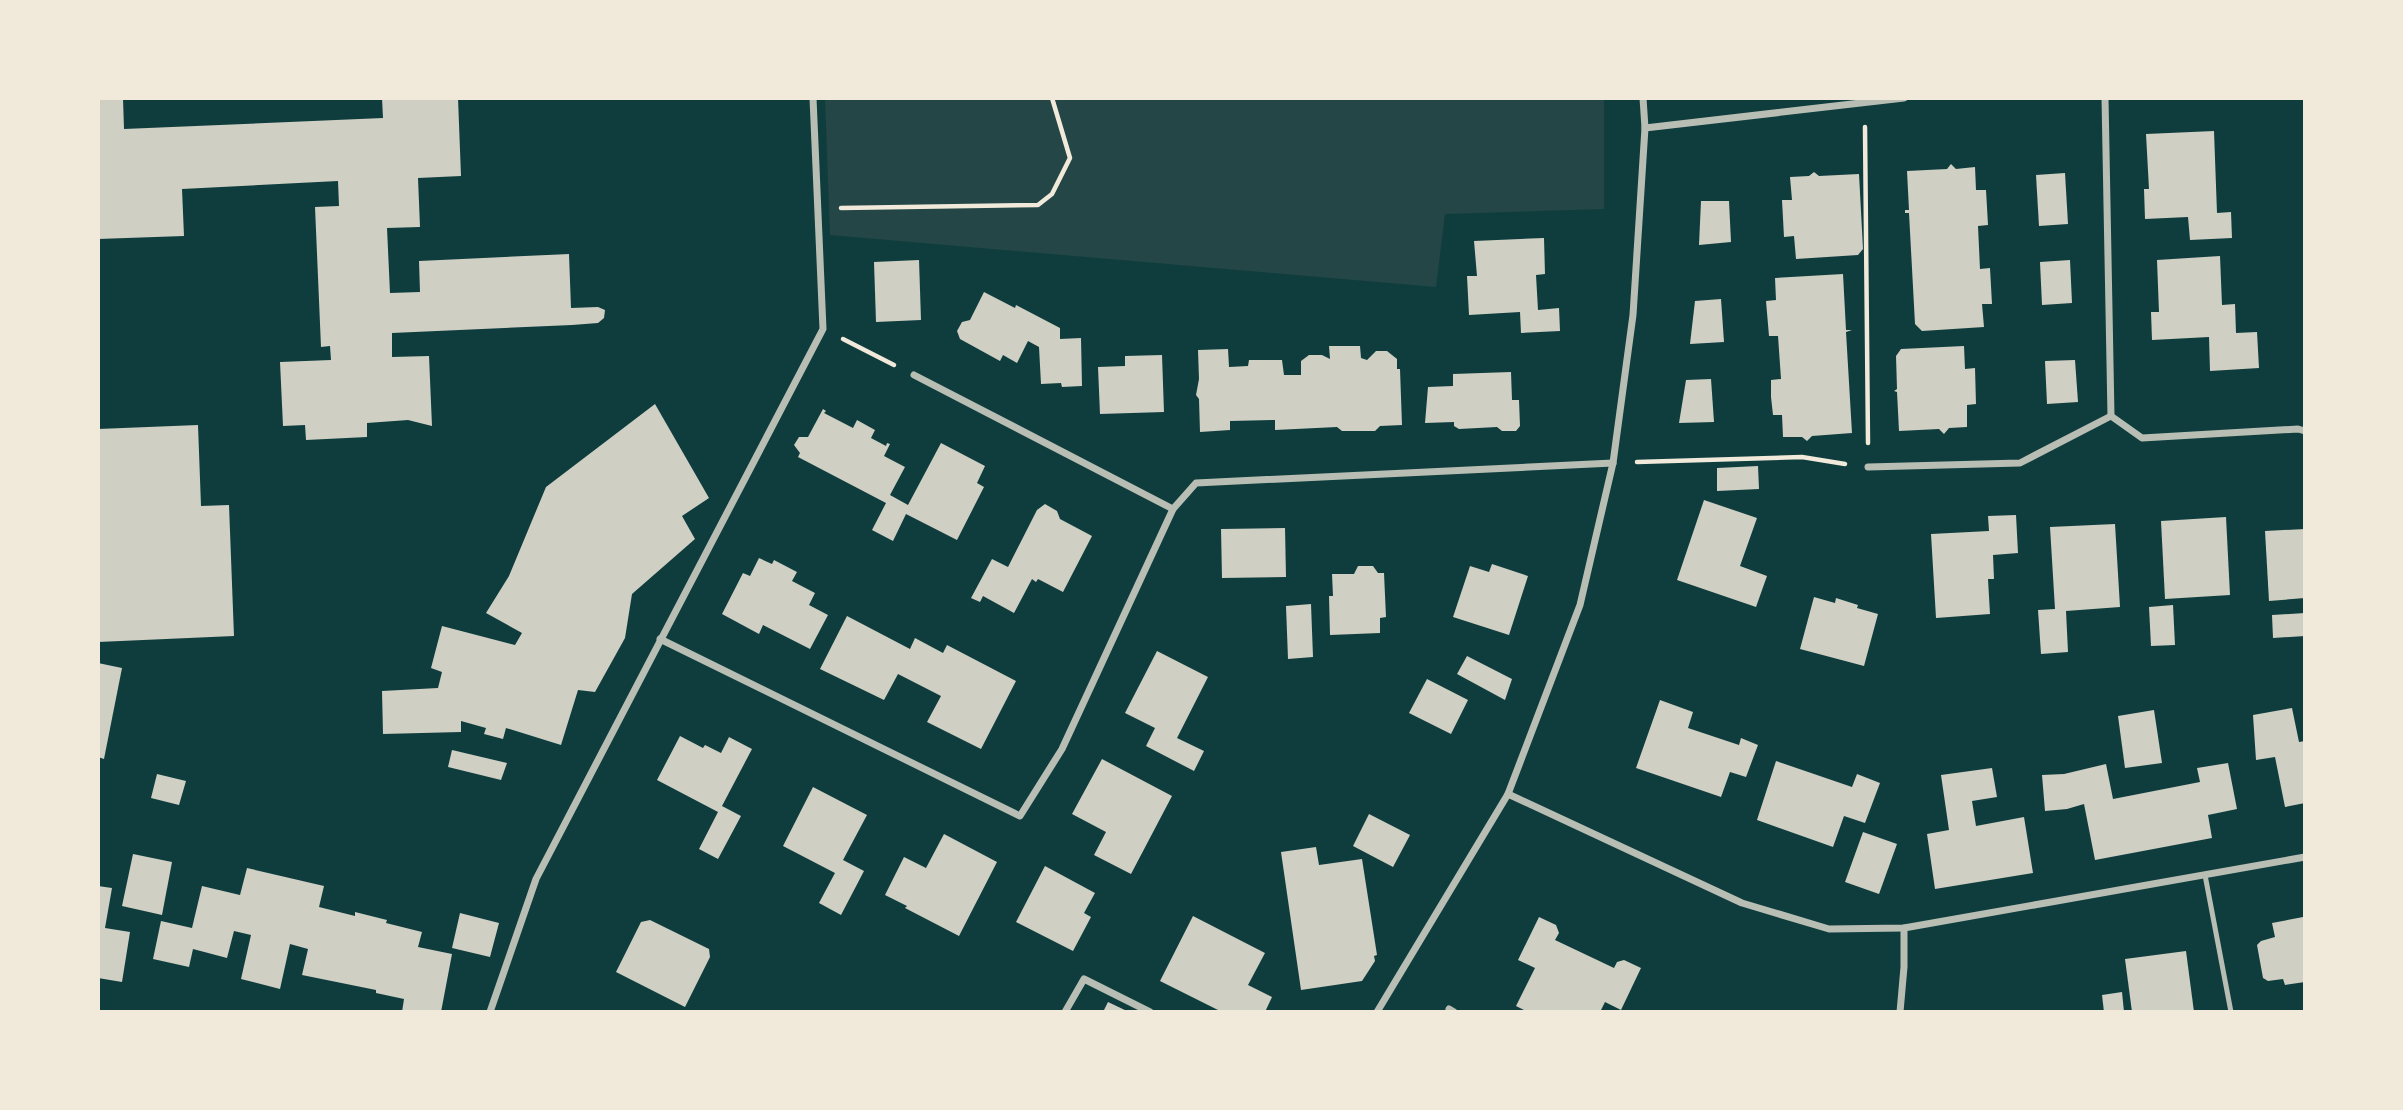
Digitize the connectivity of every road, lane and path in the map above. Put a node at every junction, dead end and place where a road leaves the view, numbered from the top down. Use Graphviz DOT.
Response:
graph roads {
  1 [pos="813,98"];
  2 [pos="1052,98"];
  3 [pos="1643,98"];
  4 [pos="1904,98"];
  5 [pos="2105,98"];
  6 [pos="1865,101"];
  7 [pos="1645,128"];
  8 [pos="818,209"];
  9 [pos="823,329"];
  10 [pos="914,375"];
  11 [pos="2110,416"];
  12 [pos="2305,431"];
  13 [pos="1613,463"];
  14 [pos="1868,467"];
  15 [pos="1173,509"];
  16 [pos="660,639"];
  17 [pos="1508,794"];
  18 [pos="2305,857"];
  19 [pos="2204,875"];
  20 [pos="1904,928"];
  21 [pos="490,1012"];
  22 [pos="1065,1012"];
  23 [pos="1150,1012"];
  24 [pos="1377,1012"];
  25 [pos="1900,1012"];
  26 [pos="2231,1012"];
  1 -- 8 [label="street"];
  2 -- 8 [label="path"];
  3 -- 7 [label="street"];
  4 -- 6 [label="street"];
  5 -- 11 [label="street"];
  6 -- 7 [label="street"];
  6 -- 14 [label="path"];
  7 -- 13 [label="street"];
  8 -- 9 [label="street"];
  9 -- 10 [label="path"];
  9 -- 16 [label="street"];
  10 -- 15 [label="street"];
  11 -- 12 [label="street"];
  11 -- 14 [label="street"];
  13 -- 14 [label="path"];
  13 -- 15 [label="street"];
  13 -- 17 [label="street"];
  15 -- 16 [label="street"];
  16 -- 21 [label="street"];
  17 -- 20 [label="street"];
  17 -- 24 [label="street"];
  18 -- 19 [label="street"];
  19 -- 20 [label="street"];
  19 -- 26 [label="lane"];
  20 -- 25 [label="street"];
  22 -- 23 [label="street"];
}
